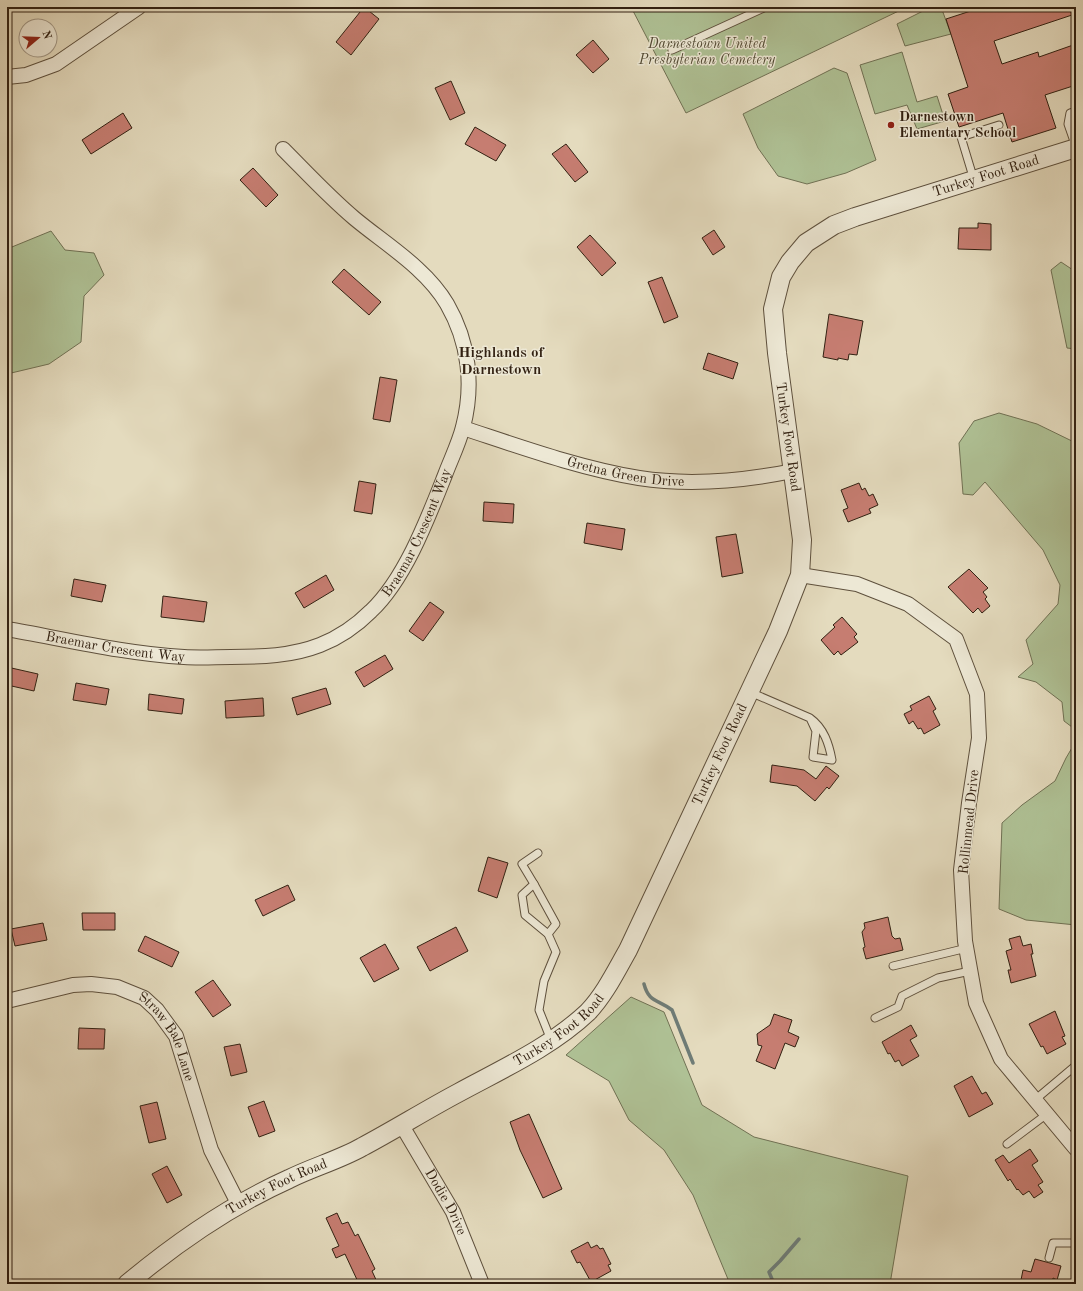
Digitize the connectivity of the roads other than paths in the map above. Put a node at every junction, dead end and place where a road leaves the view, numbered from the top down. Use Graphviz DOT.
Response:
graph roads {
  1 [pos="139,7"];
  2 [pos="766,7"];
  3 [pos="672,50"];
  4 [pos="7,77"];
  5 [pos="1076,111"];
  6 [pos="999,124"];
  7 [pos="1076,148"];
  8 [pos="283,149"];
  9 [pos="974,180"];
  10 [pos="463,428"];
  11 [pos="793,471"];
  12 [pos="800,575"];
  13 [pos="7,629"];
  14 [pos="750,692"];
  15 [pos="810,718"];
  16 [pos="538,853"];
  17 [pos="534,884"];
  18 [pos="548,934"];
  19 [pos="967,948"];
  20 [pos="893,966"];
  21 [pos="970,971"];
  22 [pos="7,1001"];
  23 [pos="875,1018"];
  24 [pos="551,1040"];
  25 [pos="1074,1068"];
  26 [pos="1036,1099"];
  27 [pos="1047,1114"];
  28 [pos="401,1124"];
  29 [pos="1006,1144"];
  30 [pos="1076,1149"];
  31 [pos="240,1206"];
  32 [pos="1076,1243"];
  33 [pos="1049,1258"];
  34 [pos="127,1284"];
  35 [pos="482,1284"];
  1 -- 4 [label="street"];
  2 -- 3 [label="lane"];
  5 -- 7 [label="lane"];
  6 -- 9 [label="lane"];
  7 -- 9 [label="street, Turkey Foot Road"];
  8 -- 10 [label="street, Braemar Crescent Way"];
  9 -- 11 [label="street, Turkey Foot Road"];
  10 -- 11 [label="street, Gretna Green Drive"];
  10 -- 13 [label="street, Braemar Crescent Way"];
  11 -- 12 [label="street, Turkey Foot Road"];
  12 -- 14 [label="street, Turkey Foot Road"];
  12 -- 19 [label="street, Rollinmead Drive"];
  14 -- 15 [label="lane"];
  14 -- 24 [label="street, Turkey Foot Road"];
  15 -- 15 [label="lane"];
  16 -- 17 [label="lane"];
  17 -- 18 [label="lane"];
  17 -- 18 [label="lane"];
  18 -- 24 [label="lane"];
  19 -- 20 [label="lane"];
  19 -- 21 [label="street, Rollinmead Drive"];
  21 -- 23 [label="lane"];
  21 -- 26 [label="street, Rollinmead Drive"];
  22 -- 31 [label="street, Straw Bale Lane"];
  24 -- 28 [label="street, Turkey Foot Road"];
  25 -- 26 [label="lane"];
  26 -- 27 [label="street, Rollinmead Drive"];
  27 -- 29 [label="lane"];
  27 -- 30 [label="street, Rollinmead Drive"];
  28 -- 31 [label="street, Turkey Foot Road"];
  28 -- 35 [label="street, Dodie Drive"];
  31 -- 34 [label="street, Turkey Foot Road"];
  32 -- 33 [label="lane"];
}
